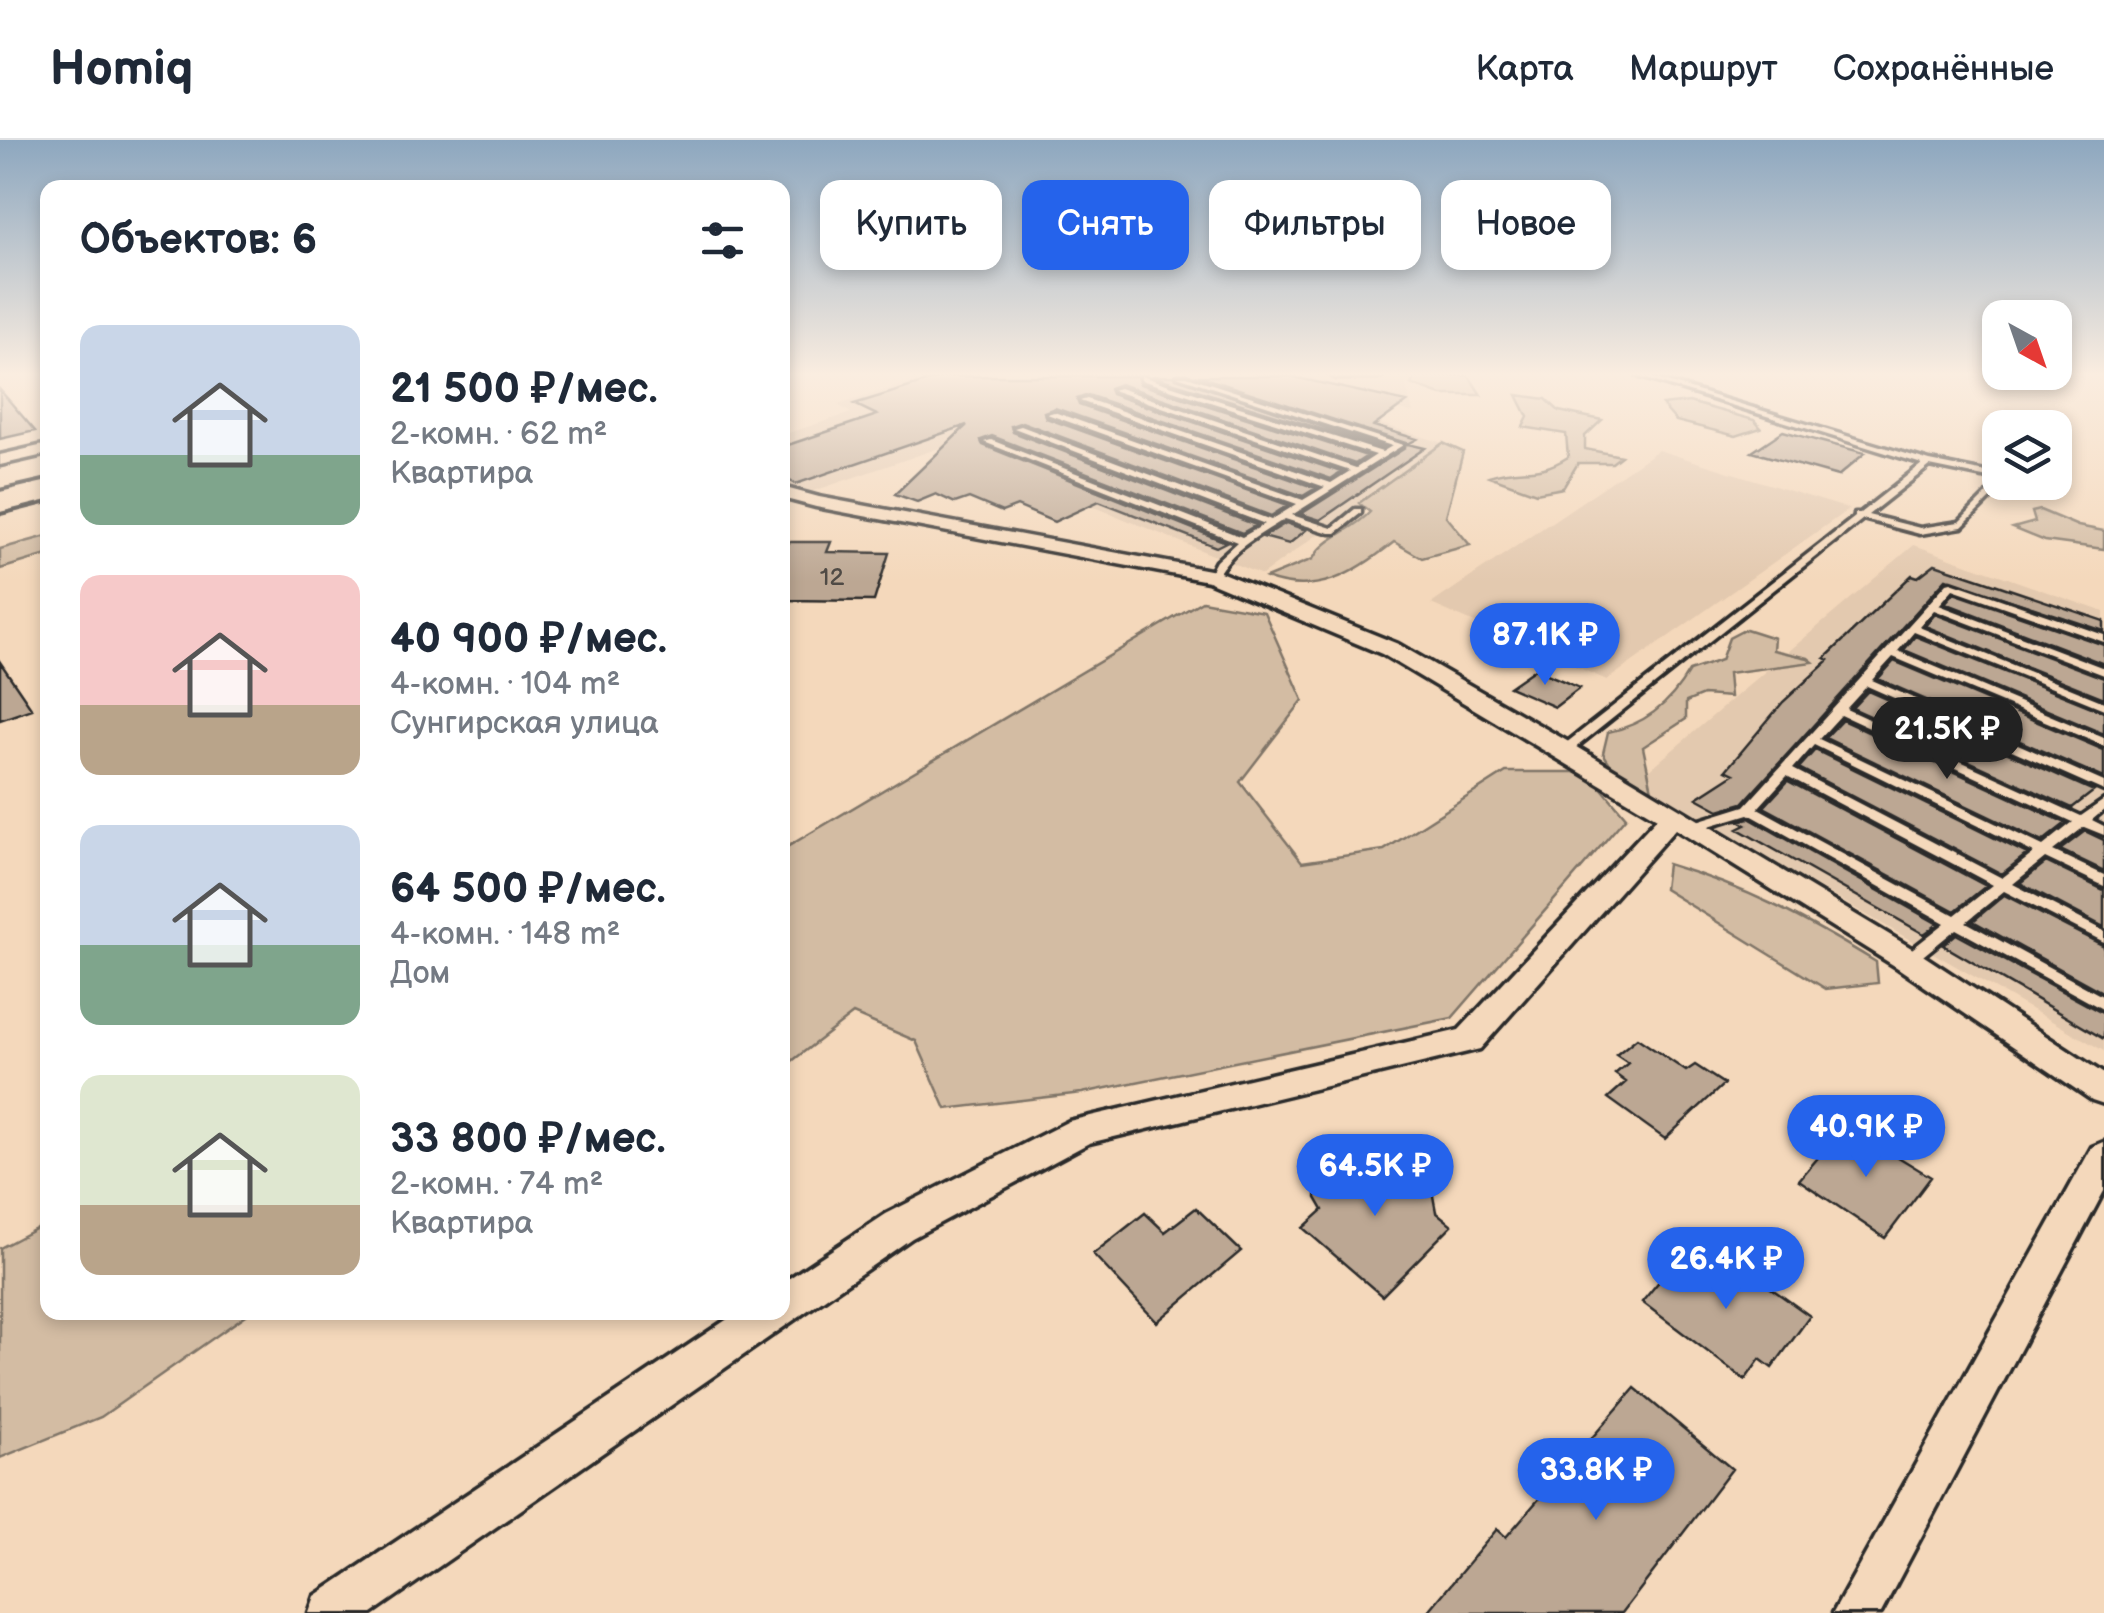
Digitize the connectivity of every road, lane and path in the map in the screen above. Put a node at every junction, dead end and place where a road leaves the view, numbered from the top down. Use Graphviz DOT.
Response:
graph roads {
  1 [pos="995,445"];
  2 [pos="1063,445"];
  3 [pos="1138,445"];
  4 [pos="1211,445"];
  5 [pos="1280,445"];
  6 [pos="1351,445"];
  7 [pos="1398,445"];
  8 [pos="1868,445"];
  9 [pos="40,450"];
  10 [pos="1383,455"];
  11 [pos="0,460"];
  12 [pos="1928,463"];
  13 [pos="1358,471"];
  14 [pos="40,484"];
  15 [pos="1333,487"];
  16 [pos="40,492"];
  17 [pos="0,494"];
  18 [pos="790,494"];
  19 [pos="0,502"];
  20 [pos="1306,504"];
  21 [pos="1358,511"];
  22 [pos="1858,515"];
  23 [pos="1286,516"];
  24 [pos="1274,524"];
  25 [pos="1333,531"];
  26 [pos="1320,540"];
  27 [pos="1243,541"];
  28 [pos="1213,576"];
  29 [pos="1932,606"];
  30 [pos="1913,628"];
  31 [pos="2104,639"];
  32 [pos="1892,652"];
  33 [pos="2104,672"];
  34 [pos="1865,681"];
  35 [pos="2104,706"];
  36 [pos="1839,710"];
  37 [pos="1812,740"];
  38 [pos="2104,742"];
  39 [pos="1565,750"];
  40 [pos="1785,770"];
  41 [pos="2104,787"];
  42 [pos="2104,804"];
  43 [pos="1750,809"];
  44 [pos="2083,821"];
  45 [pos="1680,823"];
  46 [pos="2104,831"];
  47 [pos="2045,851"];
  48 [pos="2104,881"];
  49 [pos="2002,884"];
  50 [pos="1954,921"];
  51 [pos="2104,937"];
  52 [pos="1908,960"];
  53 [pos="2104,1004"];
  54 [pos="2104,1090"];
  55 [pos="2095,1171"];
  56 [pos="790,1300"];
  57 [pos="760,1320"];
  58 [pos="332,1613"];
  59 [pos="1856,1613"];
  1 -- 27 [label="lane"];
  2 -- 24 [label="lane"];
  3 -- 20 [label="lane"];
  4 -- 15 [label="lane"];
  5 -- 13 [label="lane"];
  6 -- 10 [label="lane"];
  7 -- 10 [label="lane"];
  8 -- 12 [label="lane"];
  9 -- 11 [label="street"];
  10 -- 13 [label="lane"];
  12 -- 22 [label="lane"];
  12 -- 22 [label="lane"];
  13 -- 15 [label="lane"];
  14 -- 17 [label="highway"];
  15 -- 20 [label="lane"];
  16 -- 19 [label="highway"];
  18 -- 28 [label="street"];
  20 -- 23 [label="lane"];
  21 -- 25 [label="lane"];
  22 -- 39 [label="lane"];
  23 -- 24 [label="lane"];
  23 -- 25 [label="lane"];
  24 -- 27 [label="lane"];
  25 -- 26 [label="lane"];
  27 -- 28 [label="lane"];
  28 -- 39 [label="street"];
  29 -- 30 [label="lane"];
  29 -- 31 [label="lane"];
  29 -- 33 [label="lane"];
  30 -- 32 [label="lane"];
  30 -- 35 [label="lane"];
  32 -- 34 [label="lane"];
  32 -- 38 [label="lane"];
  34 -- 36 [label="lane"];
  34 -- 41 [label="lane"];
  36 -- 37 [label="lane"];
  36 -- 44 [label="lane"];
  37 -- 40 [label="lane"];
  37 -- 47 [label="lane"];
  39 -- 45 [label="street"];
  40 -- 43 [label="lane"];
  40 -- 49 [label="lane"];
  42 -- 44 [label="lane"];
  43 -- 45 [label="lane"];
  43 -- 50 [label="lane"];
  44 -- 46 [label="lane"];
  44 -- 47 [label="lane"];
  45 -- 52 [label="street"];
  45 -- 56 [label="street"];
  47 -- 48 [label="lane"];
  47 -- 49 [label="lane"];
  49 -- 50 [label="lane"];
  49 -- 51 [label="lane"];
  50 -- 52 [label="lane"];
  50 -- 53 [label="lane"];
  52 -- 54 [label="street"];
  55 -- 59 [label="street"];
  57 -- 58 [label="street"];
}
